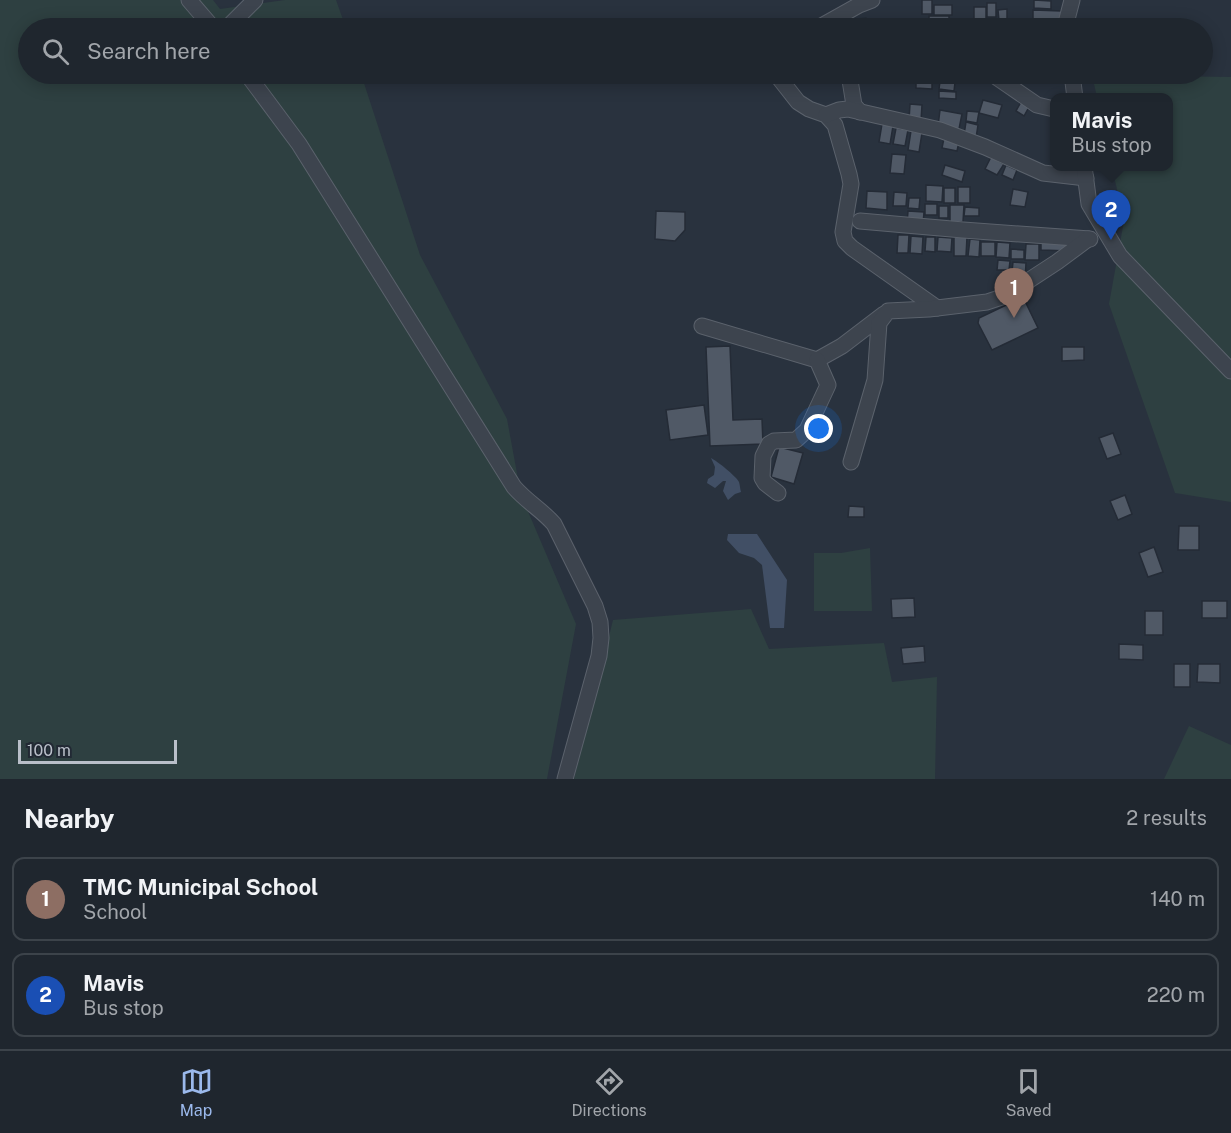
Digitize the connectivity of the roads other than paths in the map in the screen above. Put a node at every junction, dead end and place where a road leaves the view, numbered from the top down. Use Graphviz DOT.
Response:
graph roads {
  1 [pos="189,0"];
  2 [pos="255,0"];
  3 [pos="872,0"];
  4 [pos="1072,0"];
  5 [pos="204,18"];
  6 [pos="237,18"];
  7 [pos="836,18"];
  8 [pos="1067,18"];
  9 [pos="254,84"];
  10 [pos="784,84"];
  11 [pos="851,84"];
  12 [pos="1007,84"];
  13 [pos="1050,107"];
  14 [pos="860,112"];
  15 [pos="826,115"];
  16 [pos="1085,172"];
  17 [pos="860,221"];
  18 [pos="1088,238"];
  19 [pos="1111,240"];
  20 [pos="937,308"];
  21 [pos="888,311"];
  22 [pos="702,326"];
  23 [pos="817,360"];
  24 [pos="1231,370"];
  25 [pos="851,462"];
  26 [pos="778,493"];
  27 [pos="566,779"];
  1 -- 5 [label="street"];
  2 -- 6 [label="street"];
  3 -- 7 [label="street"];
  4 -- 8 [label="street"];
  9 -- 27 [label="street"];
  10 -- 15 [label="street"];
  11 -- 14 [label="street"];
  12 -- 13 [label="street"];
  14 -- 15 [label="street"];
  14 -- 16 [label="street"];
  15 -- 20 [label="street"];
  16 -- 19 [label="street"];
  17 -- 18 [label="street"];
  18 -- 19 [label="street"];
  18 -- 20 [label="street"];
  19 -- 24 [label="street"];
  20 -- 21 [label="street"];
  21 -- 23 [label="street"];
  21 -- 25 [label="street"];
  22 -- 23 [label="street"];
  23 -- 26 [label="street"];
}
